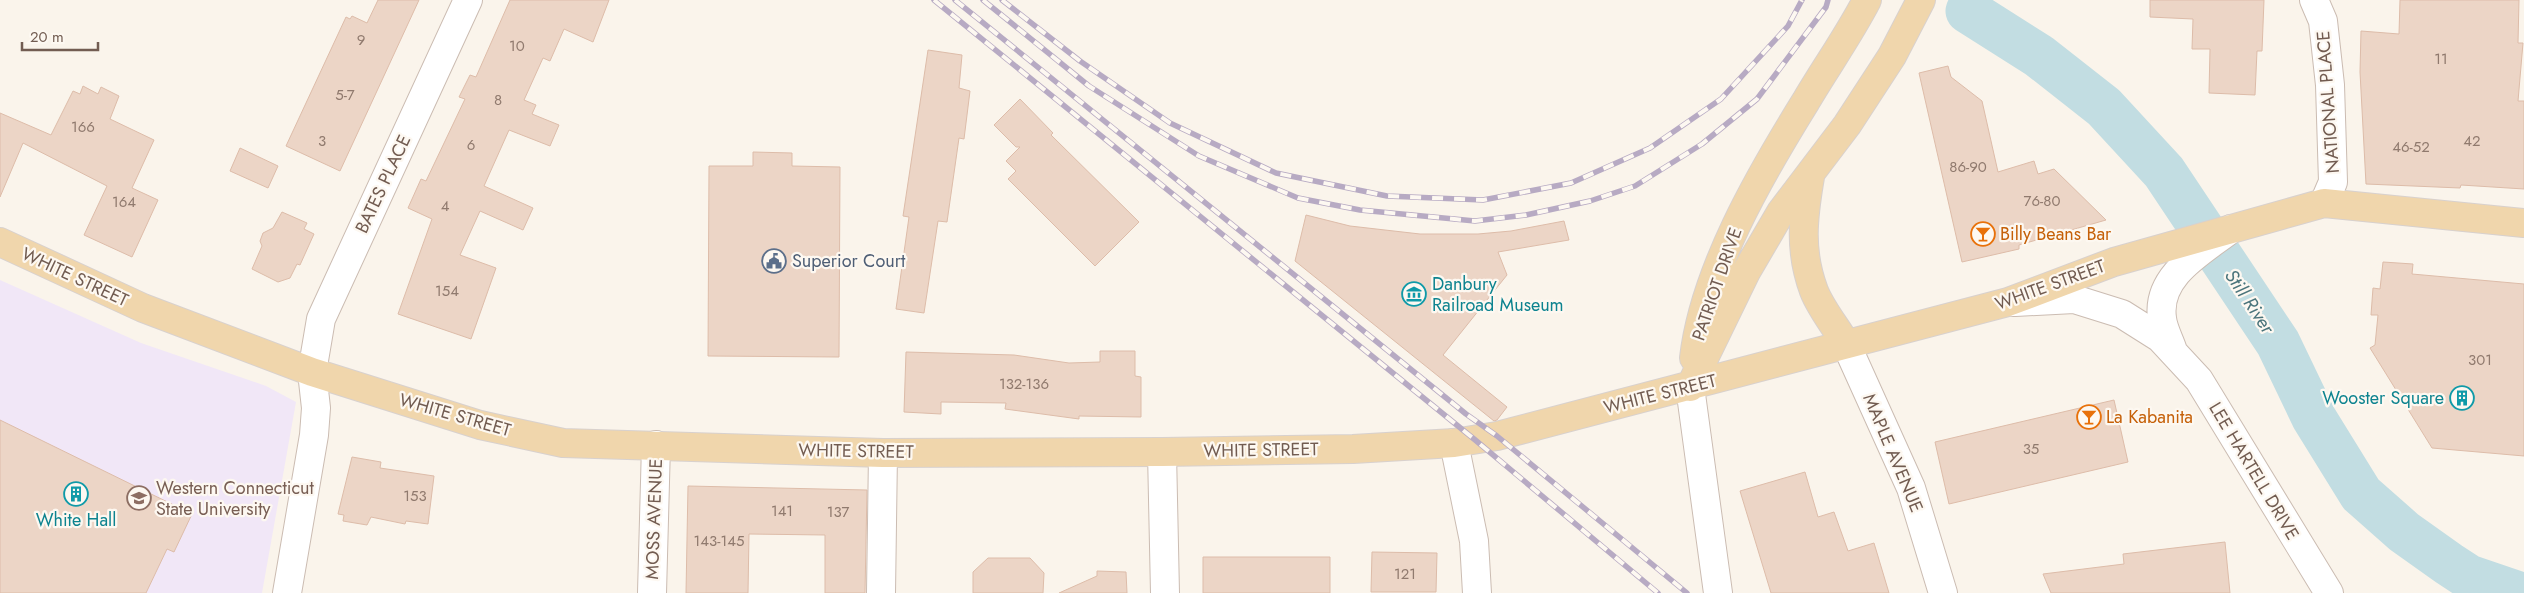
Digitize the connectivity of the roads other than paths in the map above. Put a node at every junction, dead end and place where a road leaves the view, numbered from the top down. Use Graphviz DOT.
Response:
graph roads {
  1 [pos="468,0"];
  2 [pos="1868,0"];
  3 [pos="1921,0"];
  4 [pos="2314,0"];
  5 [pos="1811,172"];
  6 [pos="2324,203"];
  7 [pos="2524,223"];
  8 [pos="2240,226"];
  9 [pos="0,242"];
  10 [pos="2008,302"];
  11 [pos="1846,344"];
  12 [pos="2174,353"];
  13 [pos="312,372"];
  14 [pos="1690,387"];
  15 [pos="1454,443"];
  16 [pos="656,445"];
  17 [pos="1162,452"];
  18 [pos="883,453"];
  19 [pos="287,593"];
  20 [pos="652,593"];
  21 [pos="881,593"];
  22 [pos="1165,593"];
  23 [pos="1477,593"];
  24 [pos="1718,593"];
  25 [pos="1943,593"];
  26 [pos="2329,593"];
  1 -- 13 [label="street, BATES PLACE"];
  2 -- 14 [label="main road, PATRIOT DRIVE"];
  3 -- 5 [label="main road, PATRIOT DRIVE"];
  4 -- 6 [label="street, NATIONAL PLACE"];
  5 -- 11 [label="main road, PATRIOT DRIVE"];
  5 -- 14 [label="main road, PATRIOT DRIVE"];
  6 -- 7 [label="main road, WHITE STREET"];
  6 -- 8 [label="main road, WHITE STREET"];
  8 -- 10 [label="main road, WHITE STREET"];
  8 -- 12 [label="street, LEE HARTELL DRIVE"];
  9 -- 13 [label="main road, WHITE STREET"];
  10 -- 11 [label="main road, WHITE STREET"];
  10 -- 12 [label="street, LEE HARTELL DRIVE"];
  11 -- 14 [label="main road, WHITE STREET"];
  11 -- 25 [label="street, MAPLE AVENUE"];
  12 -- 26 [label="street, LEE HARTELL DRIVE"];
  13 -- 16 [label="main road, WHITE STREET"];
  13 -- 19 [label="street, BATES PLACE"];
  14 -- 15 [label="main road, WHITE STREET"];
  14 -- 24 [label="street"];
  15 -- 17 [label="main road, WHITE STREET"];
  15 -- 23 [label="street"];
  16 -- 18 [label="main road, WHITE STREET"];
  16 -- 20 [label="street, MOSS AVENUE"];
  17 -- 18 [label="main road, WHITE STREET"];
  17 -- 22 [label="street"];
  18 -- 21 [label="street"];
}
